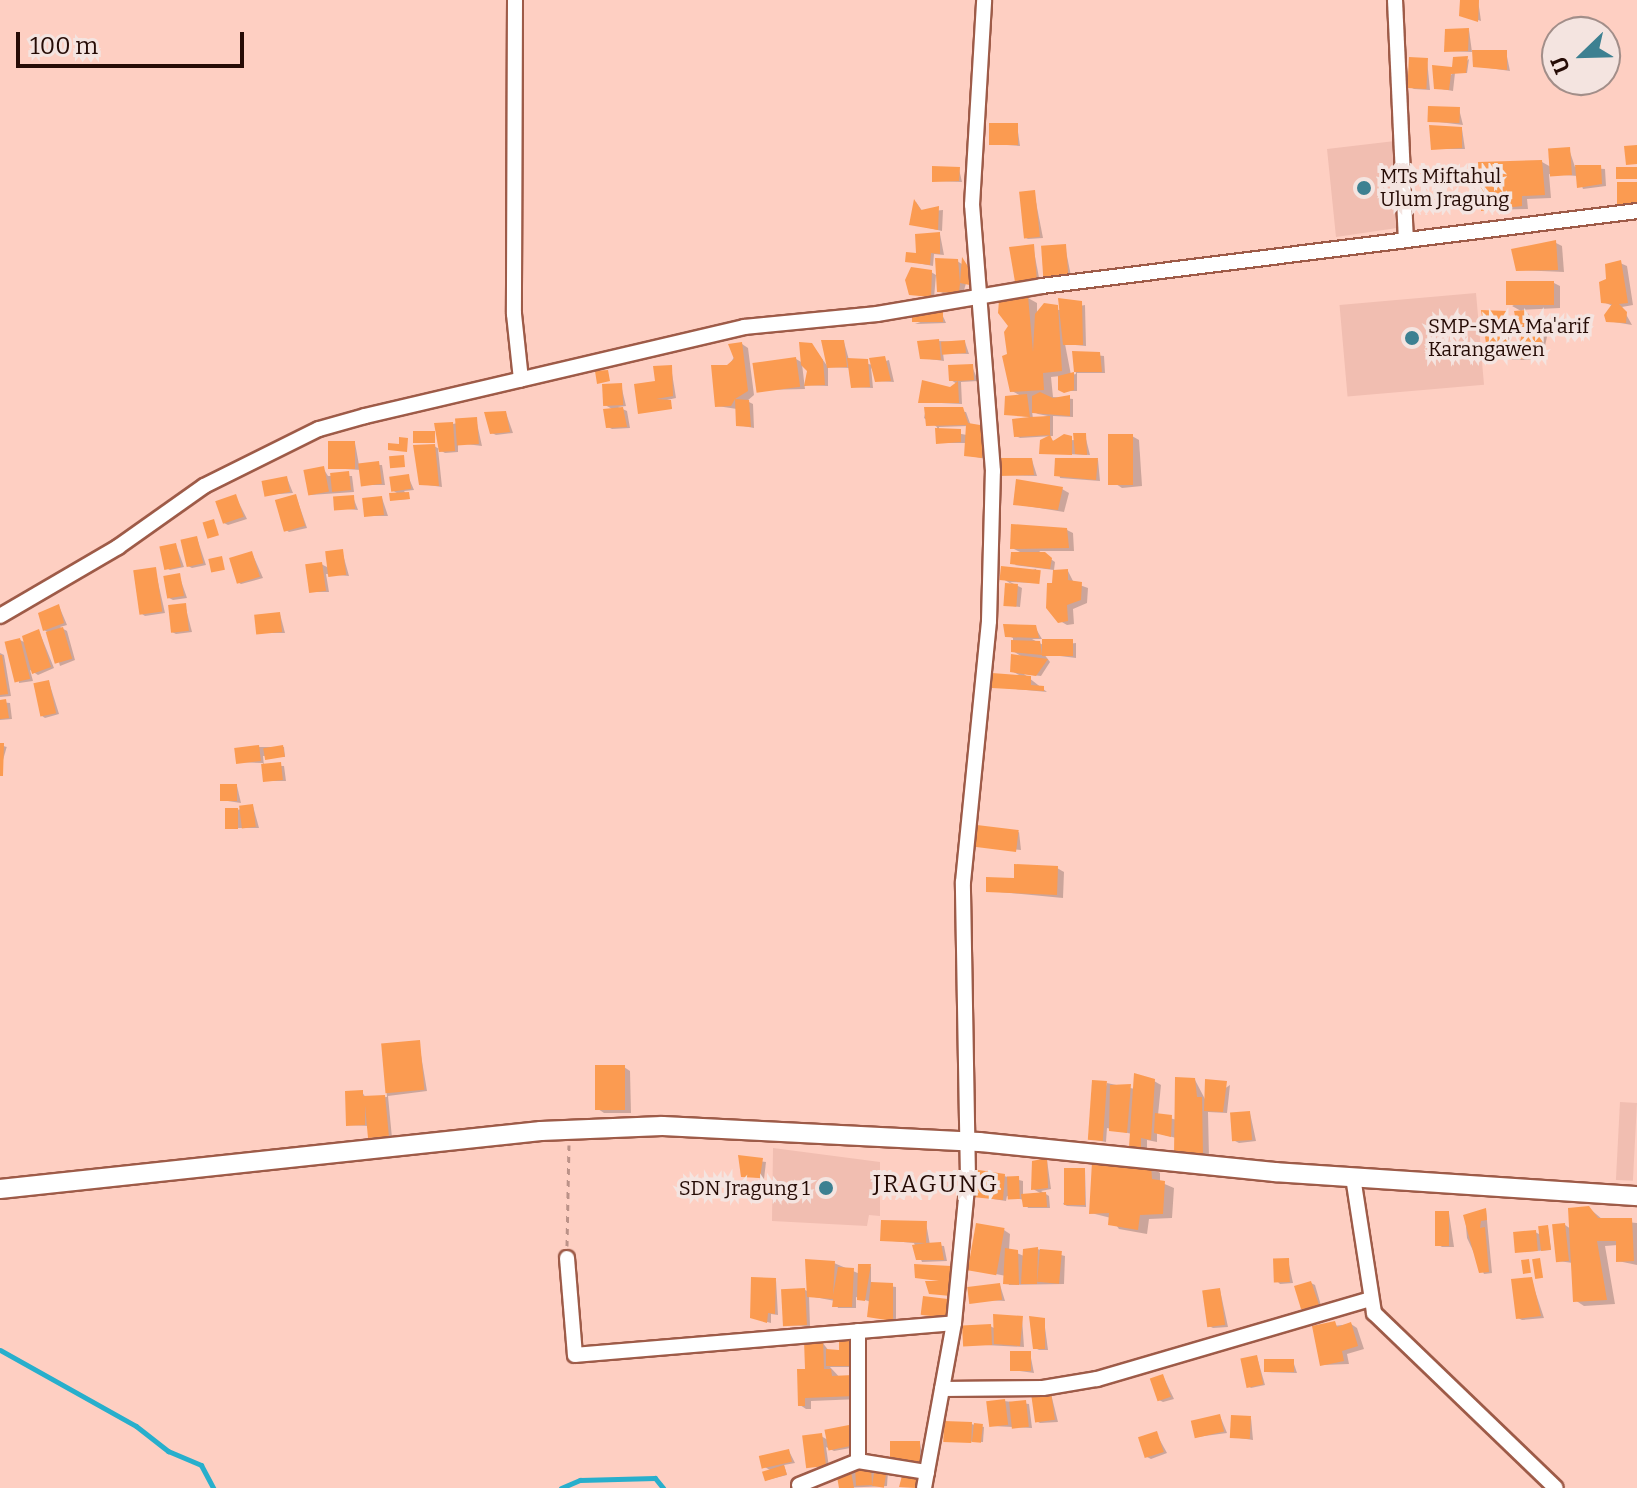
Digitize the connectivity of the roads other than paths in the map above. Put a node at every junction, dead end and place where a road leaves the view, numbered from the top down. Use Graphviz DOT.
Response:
graph roads {
  1 [pos="515,0"];
  2 [pos="984,0"];
  3 [pos="1395,0"];
  4 [pos="1637,211"];
  5 [pos="1406,239"];
  6 [pos="977,295"];
  7 [pos="521,380"];
  8 [pos="0,616"];
  9 [pos="964,1141"];
  10 [pos="1353,1177"];
  11 [pos="0,1189"];
  12 [pos="1637,1196"];
  13 [pos="567,1258"];
  14 [pos="1368,1300"];
  15 [pos="954,1323"];
  16 [pos="858,1331"];
  17 [pos="942,1389"];
  18 [pos="858,1461"];
  19 [pos="927,1472"];
  20 [pos="799,1485"];
  21 [pos="924,1488"];
  22 [pos="1556,1488"];
  1 -- 7 [label="street"];
  2 -- 6 [label="street"];
  3 -- 5 [label="street"];
  4 -- 5 [label="street"];
  5 -- 6 [label="street"];
  6 -- 7 [label="street"];
  6 -- 9 [label="street"];
  7 -- 8 [label="street"];
  9 -- 10 [label="main road"];
  9 -- 11 [label="main road"];
  9 -- 15 [label="street"];
  10 -- 12 [label="main road"];
  10 -- 14 [label="street"];
  13 -- 16 [label="street"];
  14 -- 17 [label="street"];
  14 -- 22 [label="street"];
  15 -- 16 [label="street"];
  15 -- 17 [label="street"];
  16 -- 18 [label="street"];
  17 -- 19 [label="street"];
  18 -- 19 [label="street"];
  18 -- 20 [label="street"];
  19 -- 21 [label="street"];
}
